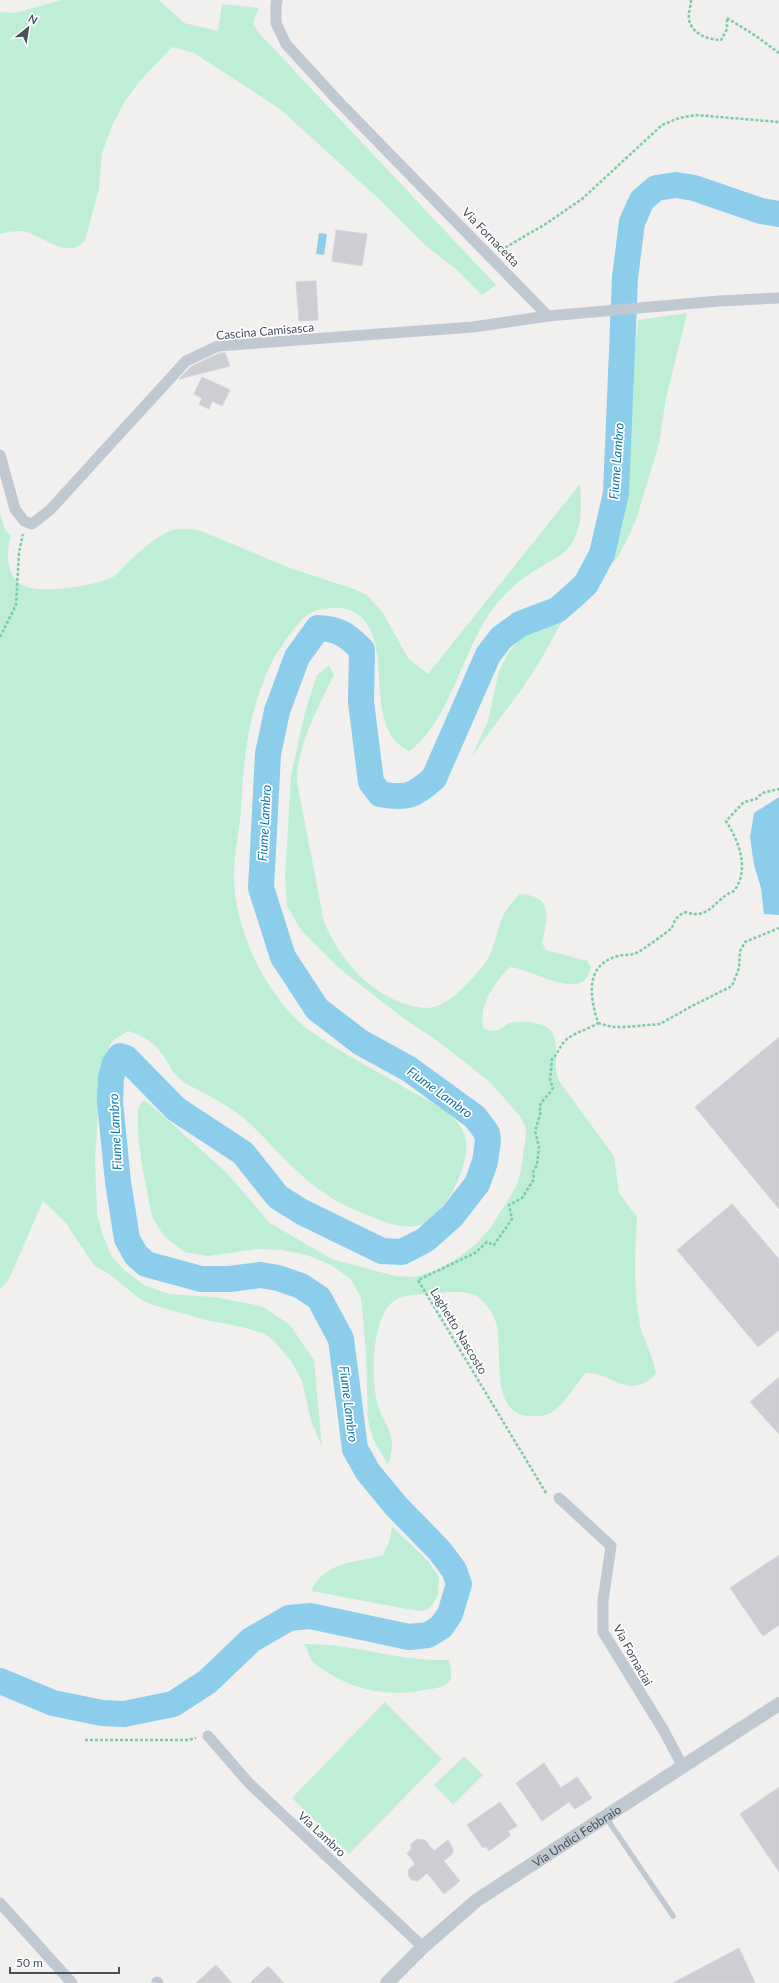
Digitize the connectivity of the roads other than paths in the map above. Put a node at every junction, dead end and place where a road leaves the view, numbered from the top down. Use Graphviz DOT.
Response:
graph roads {
  1 [pos="277,0"];
  2 [pos="779,298"];
  3 [pos="548,316"];
  4 [pos="0,455"];
  5 [pos="559,1498"];
  6 [pos="779,1704"];
  7 [pos="208,1736"];
  8 [pos="682,1765"];
  9 [pos="605,1816"];
  10 [pos="0,1903"];
  11 [pos="673,1916"];
  12 [pos="423,1947"];
  13 [pos="72,1983"];
  14 [pos="387,1983"];
  1 -- 3 [label="street, Via Fornacetta"];
  2 -- 3 [label="street"];
  3 -- 4 [label="street, Cascina Camisasca"];
  5 -- 8 [label="street, Via Fornaciai"];
  6 -- 8 [label="street, Via Undici Febbraio"];
  7 -- 12 [label="street, Via Lambro"];
  8 -- 9 [label="street, Via Undici Febbraio"];
  9 -- 11 [label="lane"];
  9 -- 12 [label="street, Via Undici Febbraio"];
  10 -- 13 [label="street"];
  12 -- 14 [label="street, Via Undici Febbraio"];
}
